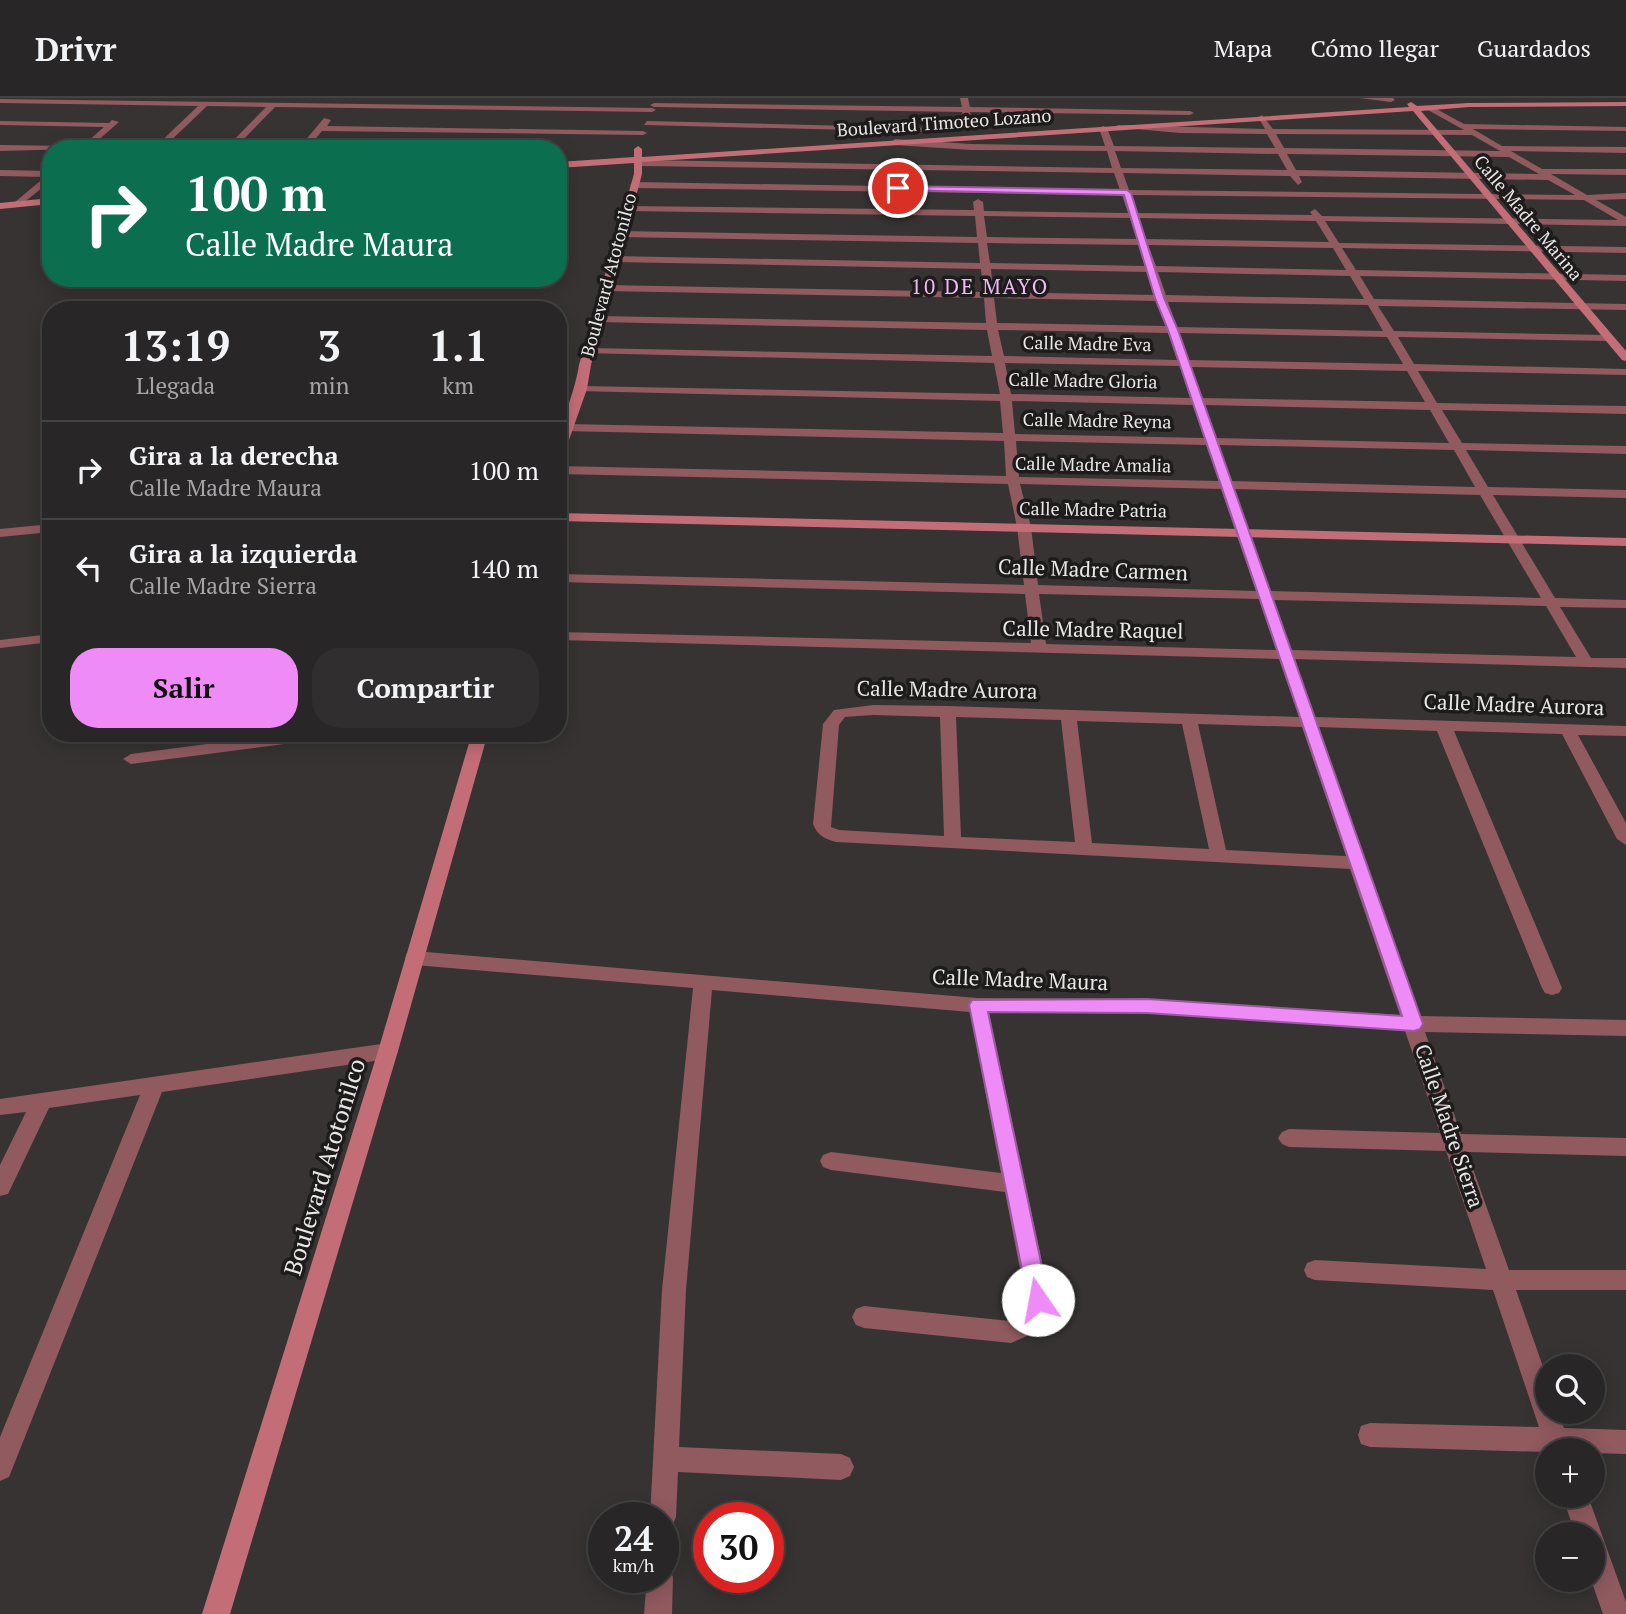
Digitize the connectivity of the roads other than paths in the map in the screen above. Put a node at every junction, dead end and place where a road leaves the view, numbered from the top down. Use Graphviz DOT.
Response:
graph roads {
  1 [pos="347,98"];
  2 [pos="583,98"];
  3 [pos="964,98"];
  4 [pos="1094,98"];
  5 [pos="1364,98"];
  6 [pos="1425,98"];
  7 [pos="1407,99"];
  8 [pos="1391,100"];
  9 [pos="0,101"];
  10 [pos="142,101"];
  11 [pos="768,102"];
  12 [pos="838,103"];
  13 [pos="205,104"];
  14 [pos="655,104"];
  15 [pos="1626,104"];
  16 [pos="273,105"];
  17 [pos="339,106"];
  18 [pos="1431,108"];
  19 [pos="967,109"];
  20 [pos="1415,109"];
  21 [pos="577,110"];
  22 [pos="1232,110"];
  23 [pos="129,111"];
  24 [pos="1204,112"];
  25 [pos="1262,117"];
  26 [pos="120,118"];
  27 [pos="1101,119"];
  28 [pos="1059,121"];
  29 [pos="0,123"];
  30 [pos="647,123"];
  31 [pos="1018,124"];
  32 [pos="111,125"];
  33 [pos="836,126"];
  34 [pos="1462,126"];
  35 [pos="979,127"];
  36 [pos="1118,127"];
  37 [pos="320,128"];
  38 [pos="958,128"];
  39 [pos="947,129"];
  40 [pos="934,130"];
  41 [pos="1626,130"];
  42 [pos="1270,132"];
  43 [pos="1032,133"];
  44 [pos="1436,133"];
  45 [pos="1472,133"];
  46 [pos="643,134"];
  47 [pos="997,135"];
  48 [pos="562,136"];
  49 [pos="94,140"];
  50 [pos="167,140"];
  51 [pos="238,140"];
  52 [pos="310,140"];
  53 [pos="895,142"];
  54 [pos="971,147"];
  55 [pos="0,148"];
  56 [pos="1499,148"];
  57 [pos="42,149"];
  58 [pos="1112,149"];
  59 [pos="1626,150"];
  60 [pos="611,151"];
  61 [pos="1282,151"];
  62 [pos="1453,153"];
  63 [pos="1512,154"];
  64 [pos="638,157"];
  65 [pos="567,164"];
  66 [pos="973,168"];
  67 [pos="1119,170"];
  68 [pos="1543,171"];
  69 [pos="1626,172"];
  70 [pos="0,173"];
  71 [pos="1294,173"];
  72 [pos="42,175"];
  73 [pos="1471,176"];
  74 [pos="1552,177"];
  75 [pos="42,183"];
  76 [pos="634,184"];
  77 [pos="977,189"];
  78 [pos="1127,193"];
  79 [pos="1304,195"];
  80 [pos="1626,196"];
  81 [pos="1583,197"];
  82 [pos="1491,198"];
  83 [pos="42,202"];
  84 [pos="18,204"];
  85 [pos="0,206"];
  86 [pos="628,208"];
  87 [pos="979,213"];
  88 [pos="1134,217"];
  89 [pos="1319,219"];
  90 [pos="1626,222"];
  91 [pos="1513,223"];
  92 [pos="620,234"];
  93 [pos="982,240"];
  94 [pos="1141,242"];
  95 [pos="1337,245"];
  96 [pos="1535,249"];
  97 [pos="1626,250"];
  98 [pos="613,259"];
  99 [pos="986,267"];
  100 [pos="1150,269"];
  101 [pos="1352,272"];
  102 [pos="1556,276"];
  103 [pos="1626,278"];
  104 [pos="606,288"];
  105 [pos="991,296"];
  106 [pos="1160,298"];
  107 [pos="1371,302"];
  108 [pos="1582,306"];
  109 [pos="1626,307"];
  110 [pos="597,319"];
  111 [pos="992,326"];
  112 [pos="1173,330"];
  113 [pos="1390,333"];
  114 [pos="1608,338"];
  115 [pos="589,351"];
  116 [pos="999,359"];
  117 [pos="1626,359"];
  118 [pos="1185,364"];
  119 [pos="1410,368"];
  120 [pos="1626,372"];
  121 [pos="581,389"];
  122 [pos="1006,397"];
  123 [pos="1197,401"];
  124 [pos="1433,406"];
  125 [pos="1626,410"];
  126 [pos="567,428"];
  127 [pos="1011,437"];
  128 [pos="1212,441"];
  129 [pos="1456,446"];
  130 [pos="1626,450"];
  131 [pos="567,470"];
  132 [pos="1013,480"];
  133 [pos="1226,485"];
  134 [pos="1484,490"];
  135 [pos="1626,494"];
  136 [pos="567,517"];
  137 [pos="567,526"];
  138 [pos="42,529"];
  139 [pos="1024,532"];
  140 [pos="0,533"];
  141 [pos="1245,537"];
  142 [pos="1626,542"];
  143 [pos="1515,544"];
  144 [pos="1626,551"];
  145 [pos="567,578"];
  146 [pos="1030,588"];
  147 [pos="1265,596"];
  148 [pos="1549,603"];
  149 [pos="1626,604"];
  150 [pos="567,636"];
  151 [pos="42,639"];
  152 [pos="0,644"];
  153 [pos="1039,650"];
  154 [pos="1287,655"];
  155 [pos="1586,662"];
  156 [pos="1626,663"];
  157 [pos="948,711"];
  158 [pos="1068,714"];
  159 [pos="1189,718"];
  160 [pos="1308,722"];
  161 [pos="1443,726"];
  162 [pos="1567,729"];
  163 [pos="1626,731"];
  164 [pos="261,742"];
  165 [pos="477,742"];
  166 [pos="131,759"];
  167 [pos="1626,839"];
  168 [pos="953,843"];
  169 [pos="1084,849"];
  170 [pos="1219,856"];
  171 [pos="1357,863"];
  172 [pos="414,958"];
  173 [pos="703,982"];
  174 [pos="1552,988"];
  175 [pos="978,1005"];
  176 [pos="1414,1024"];
  177 [pos="1626,1028"];
  178 [pos="388,1051"];
  179 [pos="155,1086"];
  180 [pos="42,1101"];
  181 [pos="0,1107"];
  182 [pos="1289,1138"];
  183 [pos="1456,1144"];
  184 [pos="1626,1147"];
  185 [pos="831,1161"];
  186 [pos="1014,1184"];
  187 [pos="0,1187"];
  188 [pos="1315,1270"];
  189 [pos="1501,1280"];
  190 [pos="1626,1280"];
  191 [pos="864,1317"];
  192 [pos="1370,1435"];
  193 [pos="1555,1438"];
  194 [pos="1626,1442"];
  195 [pos="1605,1443"];
  196 [pos="1535,1445"];
  197 [pos="666,1459"];
  198 [pos="841,1467"];
  199 [pos="0,1468"];
  200 [pos="664,1502"];
  201 [pos="1605,1581"];
  202 [pos="659,1593"];
  203 [pos="216,1614"];
  204 [pos="658,1614"];
  205 [pos="1617,1614"];
  1 -- 17 [label="street"];
  2 -- 21 [label="street"];
  3 -- 19 [label="street"];
  4 -- 27 [label="street, Calle Madre Sierra"];
  5 -- 8 [label="street"];
  6 -- 7 [label="main road"];
  7 -- 8 [label="main road"];
  7 -- 20 [label="main road, Calle Madre Marina"];
  8 -- 22 [label="main road"];
  9 -- 10 [label="street"];
  10 -- 13 [label="street"];
  10 -- 23 [label="street"];
  11 -- 12 [label="street"];
  11 -- 14 [label="street"];
  12 -- 19 [label="street"];
  12 -- 33 [label="street"];
  13 -- 16 [label="street"];
  13 -- 50 [label="street"];
  14 -- 21 [label="street"];
  14 -- 30 [label="street, Boulevard Atotonilco"];
  15 -- 18 [label="main road, Boulevard Timoteo Lozano"];
  16 -- 17 [label="street"];
  16 -- 51 [label="street"];
  17 -- 21 [label="street"];
  17 -- 37 [label="street"];
  18 -- 20 [label="main road, Boulevard Timoteo Lozano"];
  18 -- 34 [label="street"];
  19 -- 27 [label="street"];
  19 -- 35 [label="street"];
  20 -- 25 [label="main road, Boulevard Timoteo Lozano"];
  20 -- 44 [label="main road, Calle Madre Marina"];
  21 -- 48 [label="street"];
  24 -- 27 [label="main road, Boulevard Timoteo Lozano"];
  25 -- 36 [label="main road, Boulevard Timoteo Lozano"];
  25 -- 42 [label="street"];
  26 -- 32 [label="street"];
  27 -- 28 [label="main road, Boulevard Timoteo Lozano"];
  27 -- 36 [label="main road, Boulevard Timoteo Lozano"];
  27 -- 43 [label="main road, Boulevard Timoteo Lozano"];
  27 -- 58 [label="street, Calle Madre Sierra"];
  29 -- 32 [label="street"];
  30 -- 33 [label="street"];
  30 -- 46 [label="street, Boulevard Atotonilco"];
  31 -- 43 [label="main road"];
  32 -- 49 [label="street"];
  33 -- 40 [label="street"];
  34 -- 41 [label="street"];
  34 -- 45 [label="street"];
  35 -- 38 [label="main road, Boulevard Timoteo Lozano"];
  35 -- 47 [label="main road"];
  36 -- 42 [label="street"];
  37 -- 48 [label="street"];
  37 -- 52 [label="street"];
  39 -- 40 [label="main road, Boulevard Timoteo Lozano"];
  40 -- 64 [label="main road, Boulevard Timoteo Lozano"];
  42 -- 44 [label="street"];
  42 -- 61 [label="street"];
  43 -- 47 [label="main road, Boulevard Timoteo Lozano"];
  44 -- 45 [label="street"];
  44 -- 62 [label="main road, Calle Madre Marina"];
  45 -- 56 [label="street"];
  46 -- 48 [label="street"];
  46 -- 64 [label="street, Boulevard Atotonilco"];
  47 -- 53 [label="main road, Boulevard Timoteo Lozano"];
  53 -- 54 [label="street"];
  53 -- 64 [label="main road, Boulevard Timoteo Lozano"];
  54 -- 58 [label="street"];
  54 -- 66 [label="street"];
  55 -- 57 [label="street"];
  56 -- 59 [label="street"];
  56 -- 63 [label="street"];
  58 -- 61 [label="street"];
  58 -- 67 [label="street, Calle Madre Sierra"];
  60 -- 64 [label="main road, Boulevard Timoteo Lozano"];
  61 -- 62 [label="street"];
  61 -- 71 [label="street"];
  62 -- 63 [label="street"];
  62 -- 73 [label="main road, Calle Madre Marina"];
  63 -- 68 [label="street"];
  64 -- 65 [label="main road, Boulevard Timoteo Lozano"];
  64 -- 66 [label="street"];
  64 -- 76 [label="main road, Boulevard Atotonilco"];
  66 -- 67 [label="street"];
  66 -- 77 [label="street"];
  67 -- 71 [label="street"];
  67 -- 78 [label="street, Calle Madre Sierra"];
  68 -- 69 [label="street"];
  68 -- 74 [label="street"];
  70 -- 72 [label="street"];
  71 -- 73 [label="street"];
  71 -- 79 [label="street"];
  73 -- 74 [label="street"];
  73 -- 82 [label="main road, Calle Madre Marina"];
  74 -- 81 [label="street"];
  75 -- 84 [label="street"];
  76 -- 77 [label="street"];
  76 -- 86 [label="main road, Boulevard Atotonilco"];
  77 -- 78 [label="street"];
  77 -- 87 [label="street"];
  78 -- 79 [label="street"];
  78 -- 88 [label="street, Calle Madre Sierra"];
  79 -- 82 [label="street"];
  79 -- 89 [label="street"];
  80 -- 81 [label="street"];
  81 -- 82 [label="street"];
  81 -- 90 [label="street"];
  82 -- 91 [label="main road, Calle Madre Marina"];
  83 -- 84 [label="main road"];
  84 -- 85 [label="main road"];
  86 -- 87 [label="street"];
  86 -- 92 [label="main road, Boulevard Atotonilco"];
  87 -- 88 [label="street"];
  87 -- 93 [label="street"];
  88 -- 89 [label="street"];
  88 -- 94 [label="street, Calle Madre Sierra"];
  89 -- 91 [label="street"];
  89 -- 95 [label="street"];
  90 -- 91 [label="street"];
  91 -- 96 [label="main road, Calle Madre Marina"];
  92 -- 93 [label="street"];
  92 -- 98 [label="main road, Boulevard Atotonilco"];
  93 -- 94 [label="street"];
  93 -- 99 [label="street"];
  94 -- 95 [label="street"];
  94 -- 100 [label="street, Calle Madre Sierra"];
  95 -- 96 [label="street"];
  95 -- 101 [label="street"];
  96 -- 97 [label="street"];
  96 -- 102 [label="main road, Calle Madre Marina"];
  98 -- 99 [label="street"];
  98 -- 104 [label="main road, Boulevard Atotonilco"];
  99 -- 100 [label="street"];
  99 -- 105 [label="street"];
  100 -- 101 [label="street"];
  100 -- 106 [label="street, Calle Madre Sierra"];
  101 -- 102 [label="street"];
  101 -- 107 [label="street"];
  102 -- 103 [label="street"];
  102 -- 108 [label="main road, Calle Madre Marina"];
  104 -- 105 [label="street"];
  104 -- 110 [label="main road, Boulevard Atotonilco"];
  105 -- 106 [label="street"];
  105 -- 111 [label="street"];
  106 -- 107 [label="street"];
  106 -- 112 [label="street, Calle Madre Sierra"];
  107 -- 108 [label="street"];
  107 -- 113 [label="street"];
  108 -- 109 [label="street"];
  108 -- 114 [label="main road, Calle Madre Marina"];
  110 -- 111 [label="street"];
  110 -- 115 [label="main road, Boulevard Atotonilco"];
  111 -- 112 [label="street"];
  111 -- 116 [label="street"];
  112 -- 113 [label="street"];
  112 -- 118 [label="street, Calle Madre Sierra"];
  113 -- 114 [label="street"];
  113 -- 119 [label="street"];
  114 -- 117 [label="main road, Calle Madre Marina"];
  115 -- 116 [label="street, Calle Madre Eva"];
  115 -- 121 [label="main road, Boulevard Atotonilco"];
  116 -- 118 [label="street, Calle Madre Eva"];
  116 -- 122 [label="street"];
  118 -- 119 [label="street, Calle Madre Eva"];
  118 -- 123 [label="street, Calle Madre Sierra"];
  119 -- 120 [label="street, Calle Madre Eva"];
  119 -- 124 [label="street"];
  121 -- 122 [label="street, Calle Madre Gloria"];
  121 -- 126 [label="main road, Boulevard Atotonilco"];
  122 -- 123 [label="street, Calle Madre Gloria"];
  122 -- 127 [label="street"];
  123 -- 124 [label="street, Calle Madre Gloria"];
  123 -- 128 [label="street, Calle Madre Sierra"];
  124 -- 125 [label="street, Calle Madre Gloria"];
  124 -- 129 [label="street"];
  126 -- 127 [label="street, Calle Madre Reyna"];
  127 -- 128 [label="street, Calle Madre Reyna"];
  127 -- 132 [label="street"];
  128 -- 129 [label="street, Calle Madre Reyna"];
  128 -- 133 [label="street, Calle Madre Sierra"];
  129 -- 130 [label="street, Calle Madre Reyna"];
  129 -- 134 [label="street"];
  131 -- 132 [label="street, Calle Madre Amalia"];
  132 -- 133 [label="street, Calle Madre Amalia"];
  132 -- 139 [label="street"];
  133 -- 134 [label="street, Calle Madre Amalia"];
  133 -- 141 [label="street, Calle Madre Sierra"];
  134 -- 135 [label="street, Calle Madre Amalia"];
  134 -- 143 [label="street"];
  136 -- 139 [label="main road, Calle Madre Patria"];
  137 -- 139 [label="main road, Calle Madre Patria"];
  138 -- 140 [label="street"];
  139 -- 141 [label="main road, Calle Madre Patria"];
  139 -- 146 [label="street"];
  141 -- 143 [label="main road, Calle Madre Patria"];
  141 -- 147 [label="street, Calle Madre Sierra"];
  142 -- 143 [label="main road, Calle Madre Patria"];
  143 -- 144 [label="main road, Calle Madre Patria"];
  143 -- 148 [label="street"];
  145 -- 146 [label="street, Calle Madre Carmen"];
  146 -- 147 [label="street, Calle Madre Carmen"];
  146 -- 153 [label="street"];
  147 -- 148 [label="street, Calle Madre Carmen"];
  147 -- 154 [label="street, Calle Madre Sierra"];
  148 -- 149 [label="street, Calle Madre Carmen"];
  148 -- 155 [label="street"];
  150 -- 153 [label="street, Calle Madre Raquel"];
  151 -- 152 [label="street"];
  153 -- 154 [label="street, Calle Madre Raquel"];
  154 -- 155 [label="street, Calle Madre Raquel"];
  154 -- 160 [label="street, Calle Madre Sierra"];
  155 -- 156 [label="street, Calle Madre Raquel"];
  157 -- 158 [label="street, Calle Madre Aurora"];
  157 -- 168 [label="street"];
  157 -- 168 [label="street, Calle Madre Aurora"];
  158 -- 159 [label="street, Calle Madre Aurora"];
  158 -- 169 [label="street"];
  159 -- 160 [label="street, Calle Madre Aurora"];
  159 -- 170 [label="street"];
  160 -- 161 [label="street, Calle Madre Aurora"];
  160 -- 171 [label="street, Calle Madre Sierra"];
  161 -- 162 [label="street, Calle Madre Aurora"];
  161 -- 174 [label="street"];
  162 -- 163 [label="street, Calle Madre Aurora"];
  162 -- 167 [label="street"];
  164 -- 166 [label="street"];
  165 -- 172 [label="main road, Boulevard Atotonilco"];
  168 -- 169 [label="street, Calle Madre Aurora"];
  169 -- 170 [label="street, Calle Madre Aurora"];
  170 -- 171 [label="street, Calle Madre Aurora"];
  171 -- 176 [label="street, Calle Madre Sierra"];
  172 -- 173 [label="street, Calle Madre Maura"];
  172 -- 178 [label="main road, Boulevard Atotonilco"];
  173 -- 175 [label="street, Calle Madre Maura"];
  173 -- 197 [label="street"];
  175 -- 176 [label="street, Calle Madre Maura"];
  175 -- 186 [label="street"];
  176 -- 177 [label="street, Calle Madre Maura"];
  176 -- 183 [label="street, Calle Madre Sierra"];
  178 -- 179 [label="street"];
  178 -- 203 [label="main road, Boulevard Atotonilco"];
  179 -- 180 [label="street"];
  179 -- 199 [label="street"];
  180 -- 181 [label="street"];
  180 -- 187 [label="street"];
  182 -- 183 [label="street"];
  183 -- 184 [label="street"];
  183 -- 189 [label="street, Calle Madre Sierra"];
  185 -- 186 [label="street"];
  186 -- 191 [label="street"];
  188 -- 189 [label="street"];
  189 -- 190 [label="street"];
  189 -- 193 [label="street, Calle Madre Sierra"];
  192 -- 196 [label="street"];
  194 -- 195 [label="street"];
  197 -- 198 [label="street"];
  197 -- 200 [label="street"];
  201 -- 205 [label="street"];
  202 -- 204 [label="street"];
}
